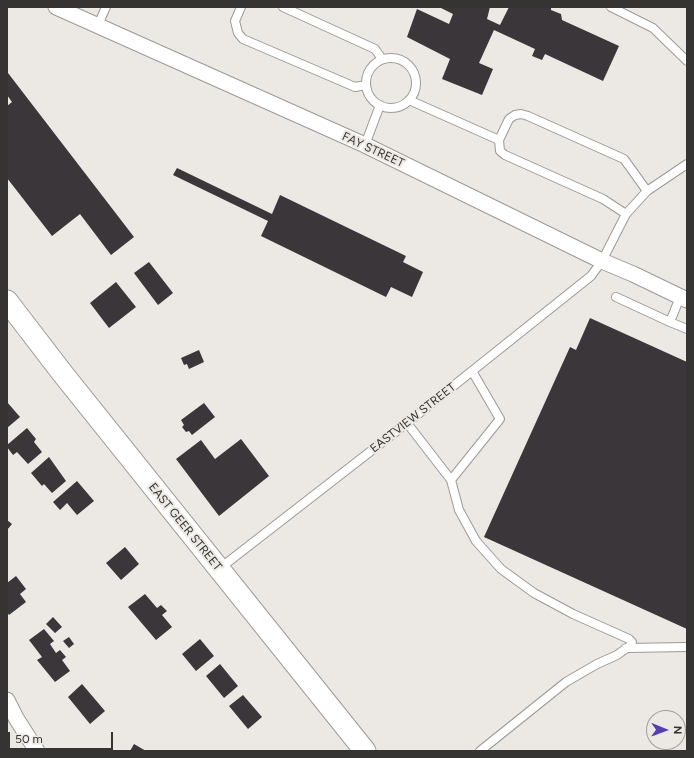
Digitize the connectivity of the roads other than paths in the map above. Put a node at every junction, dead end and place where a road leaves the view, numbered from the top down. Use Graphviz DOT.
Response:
graph roads {
  1 [pos="56,7"];
  2 [pos="106,7"];
  3 [pos="241,7"];
  4 [pos="283,7"];
  5 [pos="611,7"];
  6 [pos="98,25"];
  7 [pos="382,59"];
  8 [pos="687,61"];
  9 [pos="366,85"];
  10 [pos="409,100"];
  11 [pos="380,105"];
  12 [pos="499,140"];
  13 [pos="365,146"];
  14 [pos="687,164"];
  15 [pos="647,191"];
  16 [pos="626,214"];
  17 [pos="602,261"];
  18 [pos="616,297"];
  19 [pos="684,299"];
  20 [pos="7,301"];
  21 [pos="670,322"];
  22 [pos="687,330"];
  23 [pos="472,370"];
  24 [pos="407,423"];
  25 [pos="452,480"];
  26 [pos="219,569"];
  27 [pos="687,647"];
  28 [pos="626,648"];
  29 [pos="7,700"];
  30 [pos="37,751"];
  31 [pos="365,751"];
  32 [pos="480,751"];
  1 -- 6 [label="street, FAY STREET"];
  2 -- 6 [label="lane"];
  3 -- 9 [label="lane"];
  4 -- 7 [label="lane"];
  5 -- 8 [label="lane"];
  6 -- 13 [label="street, FAY STREET"];
  7 -- 9 [label="lane"];
  7 -- 10 [label="lane"];
  9 -- 11 [label="lane"];
  10 -- 11 [label="lane"];
  10 -- 12 [label="lane"];
  11 -- 13 [label="lane"];
  12 -- 15 [label="lane"];
  12 -- 16 [label="lane"];
  13 -- 17 [label="street, FAY STREET"];
  14 -- 15 [label="lane, EASTVIEW STREET"];
  15 -- 16 [label="lane, EASTVIEW STREET"];
  16 -- 17 [label="lane, EASTVIEW STREET"];
  17 -- 19 [label="street, FAY STREET"];
  17 -- 23 [label="lane, EASTVIEW STREET"];
  18 -- 21 [label="lane"];
  19 -- 21 [label="lane"];
  20 -- 26 [label="main road, EAST GEER STREET"];
  21 -- 22 [label="lane"];
  23 -- 24 [label="lane, EASTVIEW STREET"];
  23 -- 25 [label="lane"];
  24 -- 25 [label="lane"];
  24 -- 26 [label="lane, EASTVIEW STREET"];
  25 -- 28 [label="lane"];
  26 -- 31 [label="main road, EAST GEER STREET"];
  27 -- 28 [label="lane"];
  28 -- 32 [label="lane"];
  29 -- 30 [label="street"];
}
